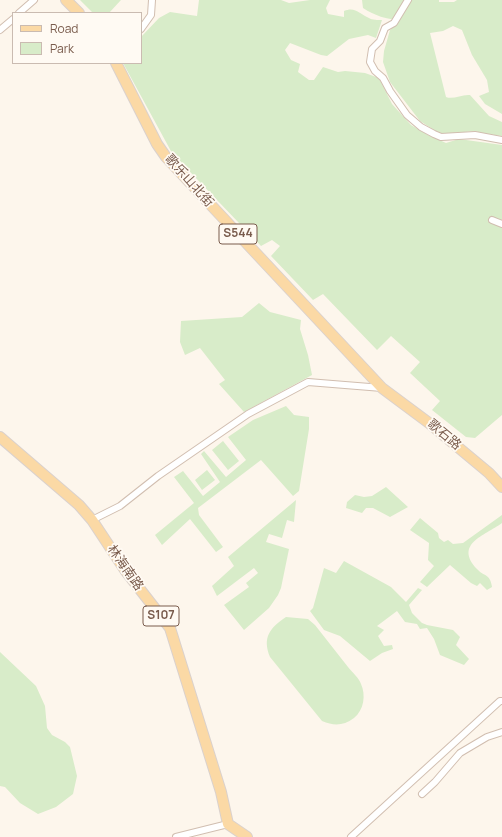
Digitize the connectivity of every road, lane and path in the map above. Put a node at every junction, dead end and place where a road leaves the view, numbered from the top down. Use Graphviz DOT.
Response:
graph roads {
  1 [pos="34,0"];
  2 [pos="66,0"];
  3 [pos="152,0"];
  4 [pos="408,0"];
  5 [pos="20,12"];
  6 [pos="78,12"];
  7 [pos="12,20"];
  8 [pos="142,28"];
  9 [pos="0,30"];
  10 [pos="117,64"];
  11 [pos="502,140"];
  12 [pos="492,220"];
  13 [pos="502,224"];
  14 [pos="382,388"];
  15 [pos="0,437"];
  16 [pos="502,486"];
  17 [pos="92,520"];
  18 [pos="502,701"];
  19 [pos="502,732"];
  20 [pos="422,794"];
  21 [pos="228,824"];
  22 [pos="176,837"];
  23 [pos="247,837"];
  24 [pos="351,837"];
  1 -- 5 [label="street"];
  2 -- 6 [label="main road"];
  3 -- 8 [label="street"];
  4 -- 11 [label="street"];
  7 -- 9 [label="street"];
  10 -- 14 [label="main road, 歌乐山北街 / S544"];
  12 -- 13 [label="street"];
  14 -- 16 [label="main road, 歌石路 / S544"];
  14 -- 17 [label="street"];
  15 -- 17 [label="main road, 林海南路 / S107"];
  17 -- 21 [label="main road, 林海南路 / S107"];
  18 -- 24 [label="street"];
  19 -- 20 [label="street"];
  21 -- 22 [label="street"];
  21 -- 23 [label="main road"];
}
